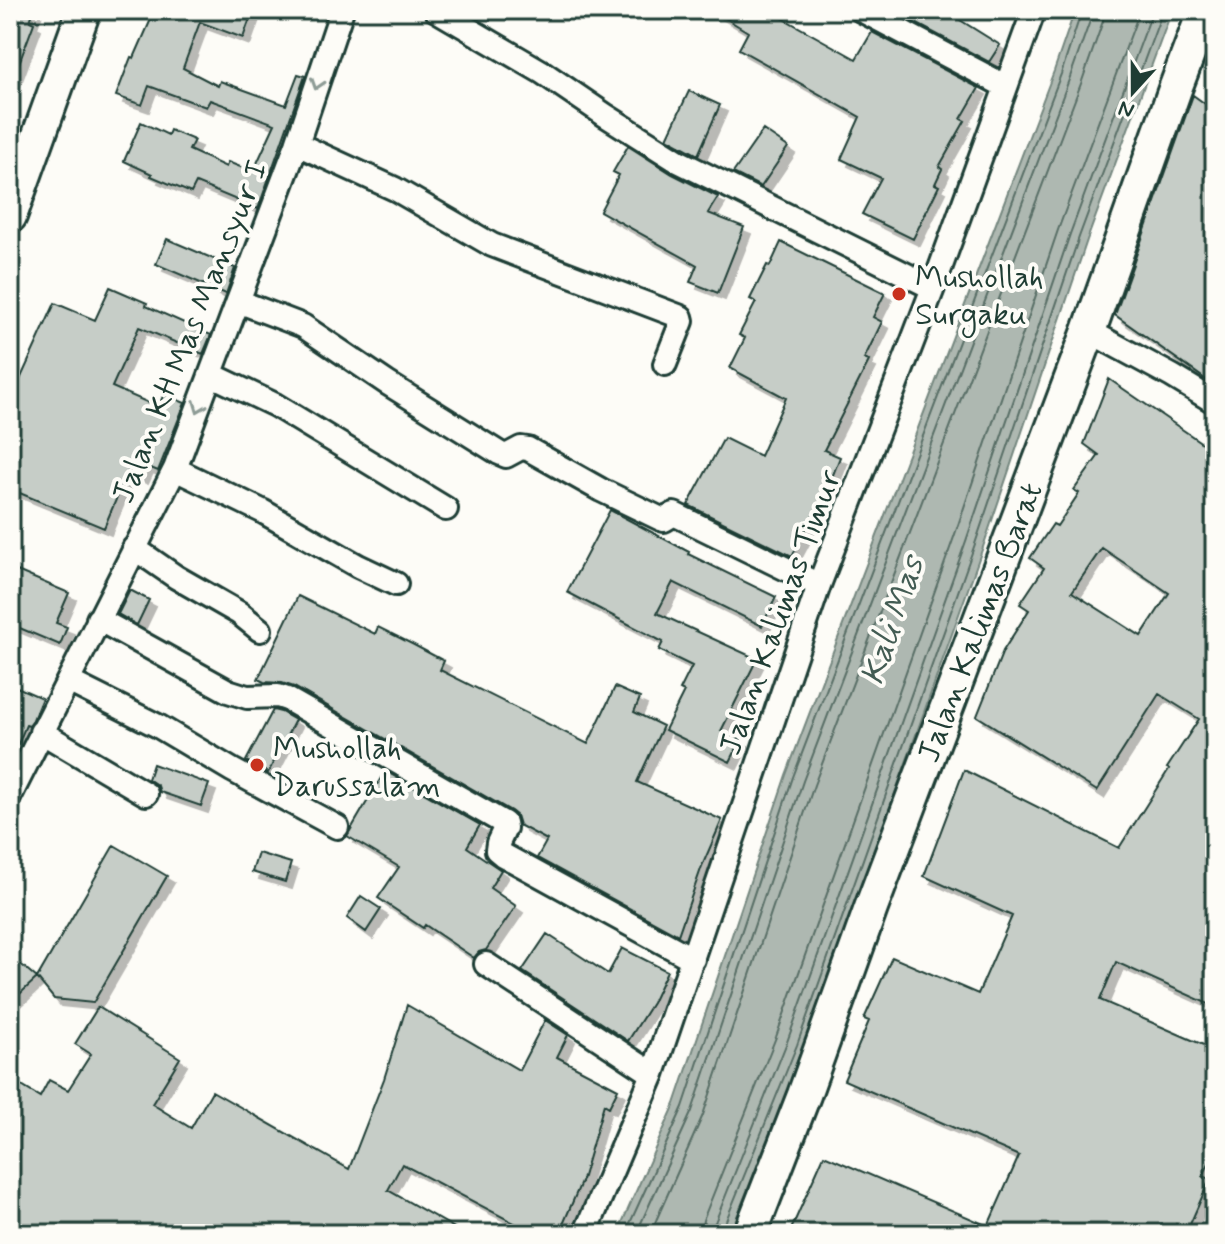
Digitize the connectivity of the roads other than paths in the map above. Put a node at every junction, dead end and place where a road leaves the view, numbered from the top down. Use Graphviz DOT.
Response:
graph roads {
  1 [pos="84,10"];
  2 [pos="342,10"];
  3 [pos="436,10"];
  4 [pos="861,10"];
  5 [pos="1034,10"];
  6 [pos="1205,10"];
  7 [pos="1005,86"];
  8 [pos="297,144"];
  9 [pos="10,216"];
  10 [pos="933,288"];
  11 [pos="238,301"];
  12 [pos="1089,331"];
  13 [pos="665,364"];
  14 [pos="212,375"];
  15 [pos="1215,402"];
  16 [pos="175,469"];
  17 [pos="446,509"];
  18 [pos="134,548"];
  19 [pos="396,584"];
  20 [pos="819,585"];
  21 [pos="98,619"];
  22 [pos="260,630"];
  23 [pos="68,681"];
  24 [pos="41,732"];
  25 [pos="146,794"];
  26 [pos="10,796"];
  27 [pos="337,827"];
  28 [pos="693,959"];
  29 [pos="486,964"];
  30 [pos="653,1074"];
  31 [pos="585,1234"];
  32 [pos="750,1234"];
  1 -- 9 [label="street"];
  2 -- 8 [label="street, Jalan KH Mas Mansyur I, one-way"];
  3 -- 10 [label="street"];
  4 -- 7 [label="street"];
  5 -- 7 [label="street, Jalan Kalimas Timur"];
  6 -- 12 [label="street, Jalan Kalimas Barat"];
  7 -- 10 [label="street, Jalan Kalimas Timur"];
  8 -- 11 [label="street, Jalan KH Mas Mansyur I"];
  8 -- 13 [label="street"];
  10 -- 20 [label="street, Jalan Kalimas Timur"];
  11 -- 14 [label="street, Jalan KH Mas Mansyur I"];
  11 -- 20 [label="street"];
  12 -- 15 [label="street"];
  12 -- 32 [label="street, Jalan Kalimas Barat"];
  14 -- 16 [label="street, Jalan KH Mas Mansyur I, one-way"];
  14 -- 17 [label="street"];
  16 -- 18 [label="street, Jalan KH Mas Mansyur I"];
  16 -- 19 [label="street"];
  18 -- 21 [label="street, Jalan KH Mas Mansyur I"];
  18 -- 22 [label="street"];
  20 -- 28 [label="street, Jalan Kalimas Timur"];
  21 -- 23 [label="street, Jalan KH Mas Mansyur I"];
  21 -- 28 [label="street"];
  23 -- 24 [label="street, Jalan KH Mas Mansyur I"];
  23 -- 27 [label="street"];
  24 -- 25 [label="street"];
  24 -- 26 [label="street, Jalan KH Mas Mansyur I"];
  28 -- 30 [label="street, Jalan Kalimas Timur"];
  29 -- 30 [label="street"];
  30 -- 31 [label="street, Jalan Kalimas Timur"];
}
